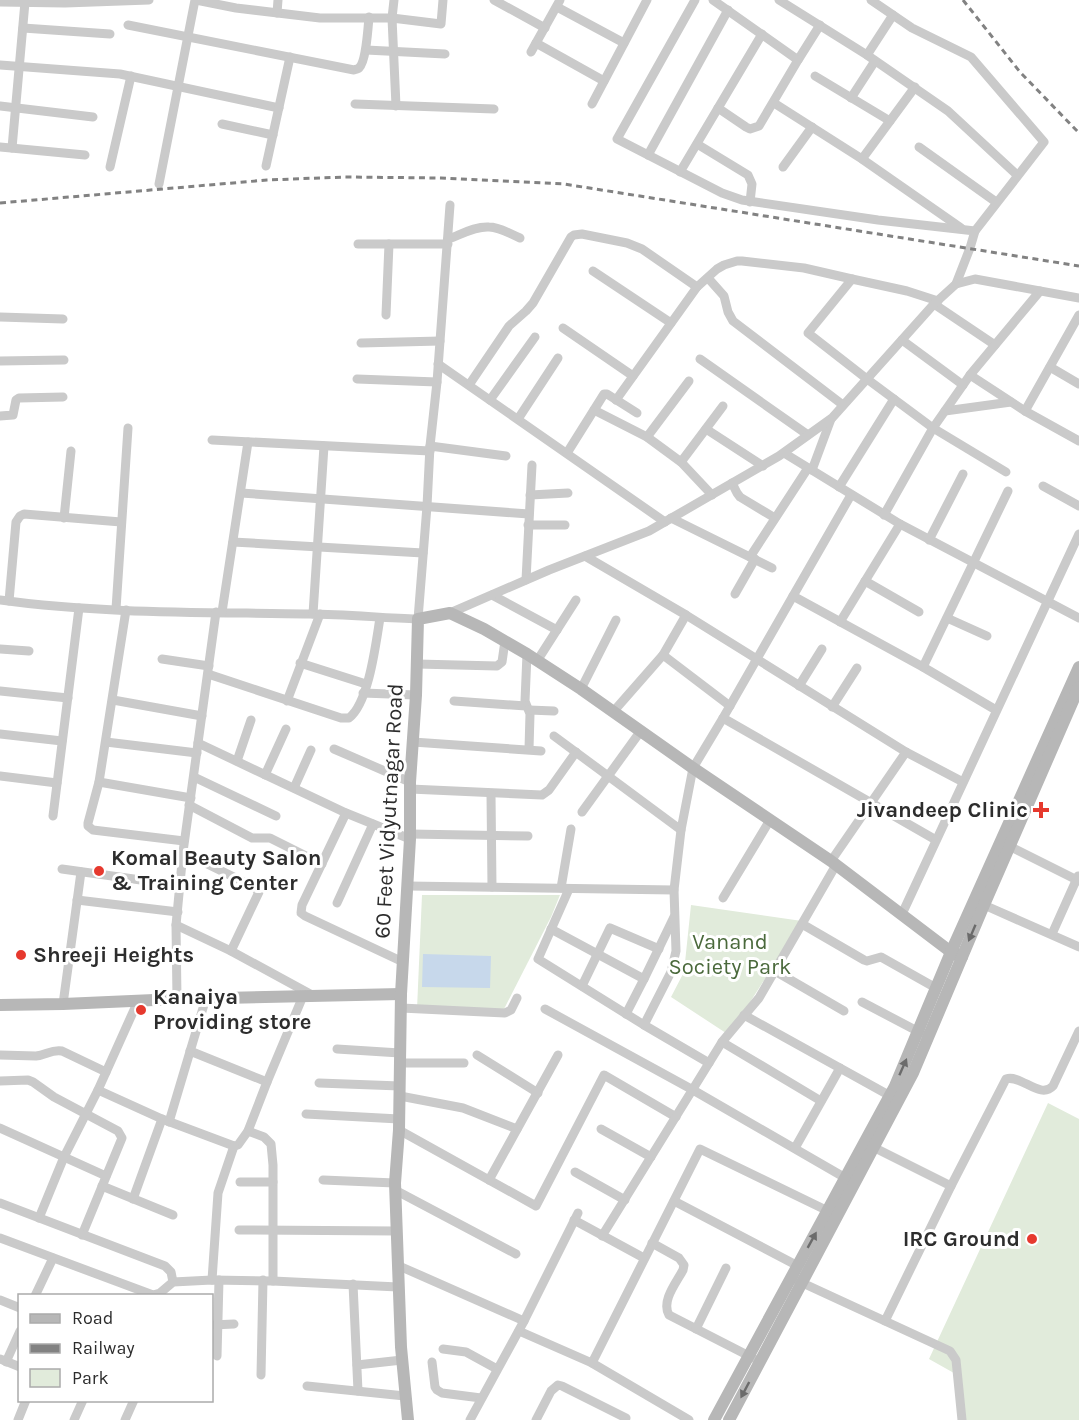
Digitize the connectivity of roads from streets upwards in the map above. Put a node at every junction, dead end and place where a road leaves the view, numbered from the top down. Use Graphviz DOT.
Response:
graph roads {
  1 [pos="149,0"];
  2 [pos="195,0"];
  3 [pos="278,0"];
  4 [pos="394,0"];
  5 [pos="443,0"];
  6 [pos="494,0"];
  7 [pos="646,0"];
  8 [pos="695,0"];
  9 [pos="713,0"];
  10 [pos="780,0"];
  11 [pos="871,0"];
  12 [pos="91,1"];
  13 [pos="0,2"];
  14 [pos="25,2"];
  15 [pos="558,3"];
  16 [pos="236,4"];
  17 [pos="728,10"];
  18 [pos="277,12"];
  19 [pos="892,15"];
  20 [pos="369,17"];
  21 [pos="392,18"];
  22 [pos="128,25"];
  23 [pos="820,25"];
  24 [pos="23,28"];
  25 [pos="545,28"];
  26 [pos="110,34"];
  27 [pos="762,34"];
  28 [pos="188,37"];
  29 [pos="624,43"];
  30 [pos="366,50"];
  31 [pos="394,52"];
  32 [pos="445,54"];
  33 [pos="290,57"];
  34 [pos="871,58"];
  35 [pos="798,60"];
  36 [pos="0,65"];
  37 [pos="19,67"];
  38 [pos="131,76"];
  39 [pos="815,76"];
  40 [pos="604,81"];
  41 [pos="178,87"];
  42 [pos="915,87"];
  43 [pos="851,98"];
  44 [pos="774,103"];
  45 [pos="355,104"];
  46 [pos="592,104"];
  47 [pos="0,106"];
  48 [pos="396,106"];
  49 [pos="15,108"];
  50 [pos="279,108"];
  51 [pos="718,108"];
  52 [pos="494,109"];
  53 [pos="93,117"];
  54 [pos="890,121"];
  55 [pos="222,124"];
  56 [pos="812,127"];
  57 [pos="273,135"];
  58 [pos="697,144"];
  59 [pos="0,147"];
  60 [pos="919,147"];
  61 [pos="12,148"];
  62 [pos="85,155"];
  63 [pos="648,155"];
  64 [pos="862,159"];
  65 [pos="266,166"];
  66 [pos="110,167"];
  67 [pos="783,167"];
  68 [pos="680,172"];
  69 [pos="1017,175"];
  70 [pos="159,184"];
  71 [pos="750,202"];
  72 [pos="996,202"];
  73 [pos="450,205"];
  74 [pos="962,230"];
  75 [pos="975,231"];
  76 [pos="520,238"];
  77 [pos="448,241"];
  78 [pos="358,244"];
  79 [pos="389,244"];
  80 [pos="593,271"];
  81 [pos="708,278"];
  82 [pos="852,279"];
  83 [pos="956,284"];
  84 [pos="697,287"];
  85 [pos="1040,291"];
  86 [pos="1079,298"];
  87 [pos="936,302"];
  88 [pos="386,315"];
  89 [pos="1079,315"];
  90 [pos="0,316"];
  91 [pos="63,319"];
  92 [pos="671,323"];
  93 [pos="563,328"];
  94 [pos="535,337"];
  95 [pos="902,340"];
  96 [pos="440,341"];
  97 [pos="361,343"];
  98 [pos="995,345"];
  99 [pos="558,358"];
  100 [pos="700,359"];
  101 [pos="64,360"];
  102 [pos="0,361"];
  103 [pos="438,364"];
  104 [pos="1050,367"];
  105 [pos="970,375"];
  106 [pos="633,376"];
  107 [pos="357,379"];
  108 [pos="867,379"];
  109 [pos="689,381"];
  110 [pos="437,382"];
  111 [pos="1079,384"];
  112 [pos="469,385"];
  113 [pos="963,385"];
  114 [pos="63,397"];
  115 [pos="894,399"];
  116 [pos="490,400"];
  117 [pos="616,400"];
  118 [pos="1011,402"];
  119 [pos="843,405"];
  120 [pos="723,406"];
  121 [pos="594,410"];
  122 [pos="945,411"];
  123 [pos="1025,411"];
  124 [pos="637,413"];
  125 [pos="0,416"];
  126 [pos="832,418"];
  127 [pos="518,420"];
  128 [pos="128,428"];
  129 [pos="933,428"];
  130 [pos="706,429"];
  131 [pos="808,435"];
  132 [pos="647,437"];
  133 [pos="212,440"];
  134 [pos="1079,441"];
  135 [pos="248,442"];
  136 [pos="324,446"];
  137 [pos="430,448"];
  138 [pos="70,452"];
  139 [pos="567,453"];
  140 [pos="784,453"];
  141 [pos="506,456"];
  142 [pos="681,462"];
  143 [pos="532,465"];
  144 [pos="763,465"];
  145 [pos="810,469"];
  146 [pos="1006,472"];
  147 [pos="963,474"];
  148 [pos="732,483"];
  149 [pos="1043,486"];
  150 [pos="839,487"];
  151 [pos="1008,491"];
  152 [pos="240,493"];
  153 [pos="568,493"];
  154 [pos="530,495"];
  155 [pos="712,495"];
  156 [pos="851,495"];
  157 [pos="320,498"];
  158 [pos="427,506"];
  159 [pos="1079,506"];
  160 [pos="529,513"];
  161 [pos="884,515"];
  162 [pos="64,518"];
  163 [pos="775,518"];
  164 [pos="668,520"];
  165 [pos="121,522"];
  166 [pos="900,524"];
  167 [pos="528,525"];
  168 [pos="565,525"];
  169 [pos="1079,534"];
  170 [pos="929,540"];
  171 [pos="233,542"];
  172 [pos="317,547"];
  173 [pos="423,553"];
  174 [pos="585,556"];
  175 [pos="752,558"];
  176 [pos="974,563"];
  177 [pos="772,568"];
  178 [pos="526,580"];
  179 [pos="865,581"];
  180 [pos="735,594"];
  181 [pos="492,595"];
  182 [pos="793,596"];
  183 [pos="4,600"];
  184 [pos="576,600"];
  185 [pos="1047,601"];
  186 [pos="80,608"];
  187 [pos="116,609"];
  188 [pos="126,610"];
  189 [pos="219,612"];
  190 [pos="919,612"];
  191 [pos="450,613"];
  192 [pos="316,614"];
  193 [pos="686,615"];
  194 [pos="380,618"];
  195 [pos="947,618"];
  196 [pos="1079,618"];
  197 [pos="418,619"];
  198 [pos="616,620"];
  199 [pos="840,622"];
  200 [pos="557,630"];
  201 [pos="987,636"];
  202 [pos="505,641"];
  203 [pos="0,649"];
  204 [pos="822,649"];
  205 [pos="28,651"];
  206 [pos="663,655"];
  207 [pos="532,657"];
  208 [pos="162,659"];
  209 [pos="756,659"];
  210 [pos="300,663"];
  211 [pos="417,664"];
  212 [pos="923,667"];
  213 [pos="1079,667"];
  214 [pos="857,668"];
  215 [pos="209,670"];
  216 [pos="799,686"];
  217 [pos="1079,687"];
  218 [pos="365,689"];
  219 [pos="581,689"];
  220 [pos="0,691"];
  221 [pos="416,695"];
  222 [pos="68,698"];
  223 [pos="113,700"];
  224 [pos="287,701"];
  225 [pos="454,701"];
  226 [pos="1072,702"];
  227 [pos="730,706"];
  228 [pos="832,707"];
  229 [pos="527,708"];
  230 [pos="996,710"];
  231 [pos="554,711"];
  232 [pos="613,712"];
  233 [pos="202,716"];
  234 [pos="723,718"];
  235 [pos="251,720"];
  236 [pos="286,729"];
  237 [pos="640,732"];
  238 [pos="0,734"];
  239 [pos="554,736"];
  240 [pos="62,741"];
  241 [pos="106,742"];
  242 [pos="413,742"];
  243 [pos="198,743"];
  244 [pos="334,749"];
  245 [pos="529,749"];
  246 [pos="311,750"];
  247 [pos="540,751"];
  248 [pos="576,752"];
  249 [pos="906,752"];
  250 [pos="196,753"];
  251 [pos="237,761"];
  252 [pos="693,768"];
  253 [pos="265,775"];
  254 [pos="0,776"];
  255 [pos="608,776"];
  256 [pos="194,777"];
  257 [pos="99,782"];
  258 [pos="963,782"];
  259 [pos="57,783"];
  260 [pos="410,785"];
  261 [pos="1030,786"];
  262 [pos="294,788"];
  263 [pos="491,794"];
  264 [pos="190,801"];
  265 [pos="870,803"];
  266 [pos="582,812"];
  267 [pos="346,813"];
  268 [pos="53,816"];
  269 [pos="276,816"];
  270 [pos="770,819"];
  271 [pos="373,824"];
  272 [pos="571,829"];
  273 [pos="681,830"];
  274 [pos="491,835"];
  275 [pos="528,836"];
  276 [pos="410,837"];
  277 [pos="936,840"];
  278 [pos="184,841"];
  279 [pos="1009,846"];
  280 [pos="183,852"];
  281 [pos="833,863"];
  282 [pos="322,864"];
  283 [pos="62,869"];
  284 [pos="81,872"];
  285 [pos="1078,878"];
  286 [pos="148,881"];
  287 [pos="408,886"];
  288 [pos="492,887"];
  289 [pos="565,889"];
  290 [pos="674,890"];
  291 [pos="723,898"];
  292 [pos="77,900"];
  293 [pos="337,903"];
  294 [pos="984,905"];
  295 [pos="177,912"];
  296 [pos="902,914"];
  297 [pos="675,916"];
  298 [pos="802,924"];
  299 [pos="176,925"];
  300 [pos="552,929"];
  301 [pos="1052,934"];
  302 [pos="1079,947"];
  303 [pos="658,949"];
  304 [pos="231,951"];
  305 [pos="598,954"];
  306 [pos="957,954"];
  307 [pos="403,962"];
  308 [pos="775,971"];
  309 [pos="644,980"];
  310 [pos="582,986"];
  311 [pos="936,988"];
  312 [pos="401,994"];
  313 [pos="308,996"];
  314 [pos="206,998"];
  315 [pos="517,998"];
  316 [pos="177,999"];
  317 [pos="138,1001"];
  318 [pos="862,1002"];
  319 [pos="63,1004"];
  320 [pos="0,1005"];
  321 [pos="401,1008"];
  322 [pos="545,1009"];
  323 [pos="844,1011"];
  324 [pos="626,1014"];
  325 [pos="744,1015"];
  326 [pos="644,1025"];
  327 [pos="1079,1031"];
  328 [pos="923,1034"];
  329 [pos="722,1042"];
  330 [pos="336,1049"];
  331 [pos="190,1051"];
  332 [pos="0,1055"];
  333 [pos="477,1055"];
  334 [pos="558,1055"];
  335 [pos="401,1058"];
  336 [pos="464,1063"];
  337 [pos="709,1063"];
  338 [pos="840,1068"];
  339 [pos="106,1072"];
  340 [pos="0,1081"];
  341 [pos="267,1082"];
  342 [pos="319,1083"];
  343 [pos="98,1090"];
  344 [pos="693,1090"];
  345 [pos="400,1091"];
  346 [pos="538,1093"];
  347 [pos="894,1098"];
  348 [pos="821,1101"];
  349 [pos="85,1113"];
  350 [pos="306,1114"];
  351 [pos="676,1117"];
  352 [pos="165,1120"];
  353 [pos="399,1125"];
  354 [pos="0,1128"];
  355 [pos="517,1129"];
  356 [pos="601,1129"];
  357 [pos="248,1131"];
  358 [pos="869,1145"];
  359 [pos="234,1146"];
  360 [pos="795,1148"];
  361 [pos="651,1157"];
  362 [pos="64,1158"];
  363 [pos="575,1172"];
  364 [pos="106,1176"];
  365 [pos="323,1180"];
  366 [pos="489,1180"];
  367 [pos="850,1181"];
  368 [pos="240,1182"];
  369 [pos="273,1182"];
  370 [pos="102,1186"];
  371 [pos="395,1186"];
  372 [pos="951,1186"];
  373 [pos="133,1199"];
  374 [pos="625,1200"];
  375 [pos="674,1201"];
  376 [pos="0,1203"];
  377 [pos="828,1211"];
  378 [pos="173,1215"];
  379 [pos="39,1218"];
  380 [pos="239,1230"];
  381 [pos="273,1230"];
  382 [pos="396,1231"];
  383 [pos="82,1235"];
  384 [pos="602,1236"];
  385 [pos="0,1238"];
  386 [pos="652,1243"];
  387 [pos="516,1254"];
  388 [pos="53,1258"];
  389 [pos="644,1258"];
  390 [pos="397,1265"];
  391 [pos="798,1266"];
  392 [pos="726,1268"];
  393 [pos="216,1280"];
  394 [pos="263,1280"];
  395 [pos="797,1280"];
  396 [pos="273,1281"];
  397 [pos="353,1284"];
  398 [pos="398,1287"];
  399 [pos="168,1288"];
  400 [pos="36,1294"];
  401 [pos="149,1294"];
  402 [pos="0,1300"];
  403 [pos="18,1307"];
  404 [pos="524,1321"];
  405 [pos="885,1321"];
  406 [pos="215,1324"];
  407 [pos="234,1324"];
  408 [pos="773,1324"];
  409 [pos="696,1329"];
  410 [pos="519,1330"];
  411 [pos="18,1334"];
  412 [pos="443,1349"];
  413 [pos="749,1355"];
  414 [pos="217,1356"];
  415 [pos="3,1360"];
  416 [pos="402,1360"];
  417 [pos="761,1361"];
  418 [pos="432,1362"];
  419 [pos="591,1363"];
  420 [pos="357,1365"];
  421 [pos="18,1366"];
  422 [pos="497,1369"];
  423 [pos="261,1375"];
  424 [pos="307,1386"];
  425 [pos="358,1391"];
  426 [pos="405,1396"];
  427 [pos="481,1398"];
  428 [pos="26,1402"];
  429 [pos="83,1402"];
  430 [pos="134,1402"];
  431 [pos="541,1418"];
  432 [pos="626,1418"];
  433 [pos="18,1420"];
  434 [pos="74,1420"];
  435 [pos="125,1420"];
  436 [pos="408,1420"];
  437 [pos="470,1420"];
  438 [pos="690,1420"];
  439 [pos="714,1420"];
  440 [pos="729,1420"];
  441 [pos="962,1420"];
  1 -- 12 [label="street"];
  2 -- 16 [label="street"];
  2 -- 28 [label="street"];
  3 -- 18 [label="street"];
  4 -- 21 [label="street"];
  5 -- 21 [label="street"];
  6 -- 25 [label="street"];
  7 -- 29 [label="street"];
  8 -- 63 [label="street"];
  9 -- 17 [label="street"];
  10 -- 23 [label="street"];
  11 -- 19 [label="street"];
  12 -- 14 [label="street"];
  13 -- 14 [label="street"];
  14 -- 24 [label="street"];
  15 -- 25 [label="street"];
  15 -- 29 [label="street"];
  16 -- 18 [label="street"];
  17 -- 27 [label="street"];
  17 -- 63 [label="street"];
  18 -- 20 [label="street"];
  19 -- 34 [label="street"];
  19 -- 69 [label="street"];
  20 -- 21 [label="street"];
  20 -- 30 [label="street"];
  21 -- 31 [label="street"];
  22 -- 28 [label="street"];
  23 -- 34 [label="street"];
  23 -- 35 [label="street"];
  24 -- 26 [label="street"];
  24 -- 37 [label="street"];
  25 -- 40 [label="street"];
  27 -- 35 [label="street"];
  27 -- 51 [label="street"];
  28 -- 33 [label="street"];
  28 -- 41 [label="street"];
  29 -- 40 [label="street"];
  30 -- 31 [label="street"];
  30 -- 33 [label="street"];
  31 -- 32 [label="street"];
  31 -- 48 [label="street"];
  33 -- 50 [label="street"];
  34 -- 42 [label="street"];
  34 -- 43 [label="street"];
  35 -- 44 [label="street"];
  36 -- 37 [label="street"];
  37 -- 38 [label="street"];
  37 -- 49 [label="street"];
  38 -- 41 [label="street"];
  38 -- 66 [label="street"];
  39 -- 43 [label="street"];
  40 -- 46 [label="street"];
  41 -- 50 [label="street"];
  41 -- 70 [label="street"];
  42 -- 54 [label="street"];
  42 -- 69 [label="street"];
  43 -- 54 [label="street"];
  44 -- 51 [label="street"];
  44 -- 56 [label="street"];
  45 -- 48 [label="street"];
  47 -- 49 [label="street"];
  48 -- 52 [label="street"];
  49 -- 53 [label="street"];
  49 -- 61 [label="street"];
  50 -- 57 [label="street"];
  51 -- 58 [label="street"];
  54 -- 64 [label="street"];
  55 -- 57 [label="street"];
  56 -- 64 [label="street"];
  56 -- 67 [label="street"];
  57 -- 65 [label="street"];
  58 -- 68 [label="street"];
  58 -- 71 [label="street"];
  59 -- 61 [label="street"];
  60 -- 72 [label="street"];
  61 -- 62 [label="street"];
  63 -- 68 [label="street"];
  64 -- 74 [label="street"];
  68 -- 71 [label="street"];
  69 -- 72 [label="street"];
  71 -- 74 [label="street"];
  72 -- 75 [label="street"];
  73 -- 77 [label="street, 60 Feet Vidyutnagar Road"];
  74 -- 75 [label="street"];
  75 -- 83 [label="street"];
  76 -- 77 [label="street"];
  77 -- 79 [label="street"];
  77 -- 96 [label="street, 60 Feet Vidyutnagar Road"];
  78 -- 79 [label="street"];
  79 -- 88 [label="street"];
  80 -- 92 [label="street"];
  81 -- 82 [label="street"];
  81 -- 84 [label="street"];
  81 -- 119 [label="street"];
  82 -- 87 [label="street"];
  82 -- 108 [label="street"];
  83 -- 85 [label="street"];
  83 -- 87 [label="street"];
  84 -- 92 [label="street"];
  84 -- 112 [label="street"];
  85 -- 86 [label="street"];
  85 -- 98 [label="street"];
  87 -- 95 [label="street"];
  87 -- 98 [label="street"];
  89 -- 104 [label="street"];
  90 -- 91 [label="street"];
  92 -- 106 [label="street"];
  93 -- 106 [label="street"];
  94 -- 116 [label="street"];
  95 -- 108 [label="street"];
  95 -- 113 [label="street"];
  96 -- 97 [label="street"];
  96 -- 103 [label="street, 60 Feet Vidyutnagar Road"];
  98 -- 105 [label="street"];
  99 -- 127 [label="street"];
  100 -- 131 [label="street"];
  101 -- 102 [label="street"];
  103 -- 110 [label="street, 60 Feet Vidyutnagar Road"];
  103 -- 112 [label="street"];
  104 -- 111 [label="street"];
  104 -- 123 [label="street"];
  105 -- 113 [label="street"];
  105 -- 118 [label="street"];
  106 -- 117 [label="street"];
  107 -- 110 [label="street"];
  108 -- 115 [label="street"];
  108 -- 119 [label="street"];
  109 -- 132 [label="street"];
  110 -- 137 [label="street, 60 Feet Vidyutnagar Road"];
  112 -- 116 [label="street"];
  113 -- 122 [label="street"];
  114 -- 125 [label="street"];
  115 -- 129 [label="street"];
  115 -- 150 [label="street"];
  116 -- 127 [label="street"];
  117 -- 121 [label="street"];
  117 -- 124 [label="street"];
  118 -- 122 [label="street"];
  118 -- 123 [label="street"];
  119 -- 126 [label="street"];
  120 -- 130 [label="street"];
  121 -- 132 [label="street"];
  121 -- 139 [label="street"];
  122 -- 129 [label="street"];
  123 -- 134 [label="street"];
  126 -- 131 [label="street"];
  126 -- 145 [label="street"];
  127 -- 139 [label="street"];
  128 -- 165 [label="street"];
  129 -- 146 [label="street"];
  129 -- 161 [label="street"];
  130 -- 142 [label="street"];
  130 -- 144 [label="street"];
  131 -- 140 [label="street"];
  132 -- 142 [label="street"];
  133 -- 135 [label="street"];
  135 -- 136 [label="street"];
  135 -- 152 [label="street"];
  136 -- 137 [label="street"];
  136 -- 157 [label="street"];
  137 -- 141 [label="street"];
  137 -- 158 [label="street, 60 Feet Vidyutnagar Road"];
  138 -- 162 [label="street"];
  139 -- 164 [label="street"];
  140 -- 144 [label="street"];
  140 -- 145 [label="street"];
  142 -- 155 [label="street"];
  143 -- 154 [label="street"];
  144 -- 148 [label="street"];
  145 -- 150 [label="street"];
  145 -- 163 [label="street"];
  147 -- 170 [label="street"];
  148 -- 155 [label="street"];
  148 -- 163 [label="street"];
  149 -- 159 [label="street"];
  150 -- 156 [label="street"];
  151 -- 176 [label="street"];
  152 -- 157 [label="street"];
  152 -- 171 [label="street"];
  153 -- 154 [label="street"];
  154 -- 160 [label="street"];
  155 -- 164 [label="street"];
  156 -- 161 [label="street"];
  156 -- 182 [label="street"];
  157 -- 158 [label="street"];
  157 -- 172 [label="street"];
  158 -- 160 [label="street"];
  158 -- 173 [label="street, 60 Feet Vidyutnagar Road"];
  160 -- 167 [label="street"];
  161 -- 166 [label="street"];
  162 -- 165 [label="street"];
  162 -- 183 [label="street"];
  163 -- 175 [label="street"];
  164 -- 174 [label="street"];
  164 -- 175 [label="street"];
  165 -- 187 [label="street"];
  166 -- 170 [label="street"];
  166 -- 179 [label="street"];
  167 -- 168 [label="street"];
  167 -- 178 [label="street"];
  169 -- 185 [label="street"];
  170 -- 176 [label="street"];
  171 -- 172 [label="street"];
  171 -- 189 [label="street"];
  172 -- 173 [label="street"];
  172 -- 192 [label="street"];
  173 -- 197 [label="street, 60 Feet Vidyutnagar Road"];
  174 -- 178 [label="street"];
  174 -- 193 [label="street"];
  175 -- 177 [label="street"];
  175 -- 180 [label="street"];
  176 -- 185 [label="street"];
  176 -- 195 [label="street"];
  178 -- 181 [label="street"];
  179 -- 190 [label="street"];
  179 -- 199 [label="street"];
  181 -- 191 [label="street"];
  181 -- 200 [label="street"];
  182 -- 199 [label="street"];
  182 -- 209 [label="street"];
  183 -- 186 [label="street"];
  184 -- 200 [label="street"];
  185 -- 196 [label="street"];
  185 -- 230 [label="street"];
  186 -- 187 [label="street"];
  186 -- 222 [label="street"];
  187 -- 188 [label="street"];
  188 -- 189 [label="street"];
  188 -- 223 [label="street"];
  189 -- 192 [label="street"];
  189 -- 215 [label="street"];
  191 -- 197 [label="street"];
  191 -- 202 [label="street"];
  192 -- 194 [label="street"];
  192 -- 210 [label="street"];
  193 -- 206 [label="street"];
  193 -- 209 [label="street"];
  194 -- 197 [label="street"];
  194 -- 218 [label="street"];
  195 -- 201 [label="street"];
  195 -- 212 [label="street"];
  197 -- 211 [label="street, 60 Feet Vidyutnagar Road"];
  198 -- 219 [label="street"];
  199 -- 212 [label="street"];
  200 -- 207 [label="street"];
  202 -- 207 [label="street"];
  202 -- 211 [label="street"];
  203 -- 205 [label="street"];
  204 -- 216 [label="street"];
  206 -- 227 [label="street"];
  206 -- 232 [label="street"];
  207 -- 219 [label="street"];
  207 -- 229 [label="street"];
  208 -- 215 [label="street"];
  209 -- 216 [label="street"];
  209 -- 227 [label="street"];
  210 -- 218 [label="street"];
  210 -- 224 [label="street"];
  211 -- 221 [label="street, 60 Feet Vidyutnagar Road"];
  212 -- 230 [label="street"];
  213 -- 226 [label="street"];
  214 -- 228 [label="street"];
  215 -- 224 [label="street"];
  215 -- 233 [label="street"];
  216 -- 228 [label="street"];
  217 -- 226 [label="street"];
  218 -- 221 [label="street"];
  218 -- 224 [label="street"];
  219 -- 232 [label="street"];
  220 -- 222 [label="street"];
  221 -- 242 [label="street, 60 Feet Vidyutnagar Road"];
  222 -- 240 [label="street"];
  223 -- 233 [label="street"];
  223 -- 241 [label="street"];
  225 -- 229 [label="street"];
  226 -- 261 [label="street"];
  227 -- 234 [label="street"];
  228 -- 249 [label="street"];
  229 -- 231 [label="street"];
  229 -- 245 [label="street"];
  230 -- 258 [label="street"];
  232 -- 237 [label="street"];
  233 -- 243 [label="street"];
  234 -- 252 [label="street"];
  234 -- 265 [label="street"];
  235 -- 251 [label="street"];
  236 -- 253 [label="street"];
  237 -- 252 [label="street"];
  237 -- 255 [label="street"];
  238 -- 240 [label="street"];
  239 -- 248 [label="street"];
  240 -- 259 [label="street"];
  241 -- 250 [label="street"];
  241 -- 257 [label="street"];
  242 -- 245 [label="street"];
  242 -- 260 [label="street, 60 Feet Vidyutnagar Road"];
  243 -- 250 [label="street"];
  243 -- 251 [label="street"];
  244 -- 260 [label="street"];
  245 -- 247 [label="street"];
  246 -- 262 [label="street"];
  248 -- 255 [label="street"];
  248 -- 263 [label="street"];
  249 -- 258 [label="street"];
  249 -- 265 [label="street"];
  250 -- 256 [label="street"];
  251 -- 253 [label="street"];
  252 -- 270 [label="street"];
  252 -- 273 [label="street"];
  253 -- 262 [label="street"];
  254 -- 259 [label="street"];
  255 -- 266 [label="street"];
  255 -- 273 [label="street"];
  256 -- 264 [label="street"];
  256 -- 269 [label="street"];
  257 -- 264 [label="street"];
  257 -- 278 [label="street"];
  258 -- 277 [label="street"];
  259 -- 268 [label="street"];
  260 -- 263 [label="street"];
  260 -- 276 [label="street, 60 Feet Vidyutnagar Road"];
  261 -- 279 [label="street"];
  261 -- 306 [label="street"];
  262 -- 267 [label="street"];
  263 -- 274 [label="street"];
  264 -- 278 [label="street"];
  264 -- 282 [label="street"];
  265 -- 277 [label="street"];
  265 -- 281 [label="street"];
  267 -- 271 [label="street"];
  267 -- 282 [label="street"];
  270 -- 281 [label="street"];
  270 -- 291 [label="street"];
  271 -- 276 [label="street"];
  271 -- 293 [label="street"];
  272 -- 289 [label="street"];
  273 -- 290 [label="street"];
  274 -- 275 [label="street"];
  274 -- 276 [label="street"];
  274 -- 288 [label="street"];
  276 -- 287 [label="street, 60 Feet Vidyutnagar Road"];
  277 -- 296 [label="street"];
  278 -- 280 [label="street"];
  279 -- 285 [label="street"];
  279 -- 294 [label="street"];
  280 -- 295 [label="street"];
  280 -- 304 [label="street"];
  281 -- 296 [label="street"];
  281 -- 298 [label="street"];
  282 -- 307 [label="street"];
  283 -- 284 [label="street"];
  284 -- 286 [label="street"];
  284 -- 292 [label="street"];
  285 -- 301 [label="street"];
  287 -- 288 [label="street"];
  287 -- 307 [label="street, 60 Feet Vidyutnagar Road"];
  288 -- 289 [label="street"];
  289 -- 290 [label="street"];
  289 -- 300 [label="street"];
  290 -- 297 [label="street"];
  292 -- 295 [label="street"];
  292 -- 319 [label="street"];
  294 -- 301 [label="street"];
  294 -- 306 [label="street, one-way"];
  295 -- 299 [label="street"];
  296 -- 306 [label="street"];
  297 -- 303 [label="street"];
  297 -- 326 [label="street"];
  298 -- 308 [label="street"];
  298 -- 311 [label="street"];
  299 -- 304 [label="street"];
  299 -- 316 [label="street"];
  300 -- 305 [label="street"];
  300 -- 310 [label="street"];
  301 -- 302 [label="street"];
  303 -- 305 [label="street"];
  303 -- 309 [label="street"];
  304 -- 313 [label="street"];
  305 -- 309 [label="street"];
  305 -- 310 [label="street"];
  306 -- 311 [label="street"];
  306 -- 328 [label="street"];
  307 -- 312 [label="street, 60 Feet Vidyutnagar Road"];
  308 -- 323 [label="street"];
  308 -- 325 [label="street"];
  309 -- 324 [label="street"];
  310 -- 324 [label="street"];
  311 -- 328 [label="street"];
  312 -- 313 [label="street"];
  312 -- 321 [label="street, 60 Feet Vidyutnagar Road"];
  313 -- 314 [label="street"];
  313 -- 341 [label="street"];
  314 -- 316 [label="street"];
  314 -- 331 [label="street"];
  315 -- 321 [label="street"];
  316 -- 317 [label="street"];
  317 -- 319 [label="street"];
  317 -- 339 [label="street"];
  318 -- 328 [label="street"];
  319 -- 320 [label="street"];
  321 -- 335 [label="street, 60 Feet Vidyutnagar Road"];
  322 -- 344 [label="street"];
  324 -- 326 [label="street"];
  325 -- 329 [label="street"];
  325 -- 338 [label="street"];
  326 -- 337 [label="street"];
  327 -- 372 [label="street"];
  328 -- 347 [label="street"];
  329 -- 337 [label="street"];
  329 -- 348 [label="street"];
  330 -- 335 [label="street"];
  331 -- 341 [label="street"];
  331 -- 352 [label="street"];
  332 -- 339 [label="street"];
  333 -- 346 [label="street"];
  334 -- 346 [label="street"];
  335 -- 336 [label="street"];
  335 -- 345 [label="street, 60 Feet Vidyutnagar Road"];
  337 -- 344 [label="street"];
  338 -- 347 [label="street"];
  338 -- 348 [label="street"];
  339 -- 343 [label="street"];
  340 -- 349 [label="street"];
  341 -- 357 [label="street"];
  342 -- 345 [label="street"];
  343 -- 349 [label="street"];
  343 -- 352 [label="street"];
  344 -- 351 [label="street"];
  344 -- 360 [label="street"];
  345 -- 353 [label="street, 60 Feet Vidyutnagar Road"];
  345 -- 355 [label="street"];
  346 -- 355 [label="street"];
  347 -- 358 [label="street"];
  348 -- 360 [label="street"];
  349 -- 362 [label="street"];
  349 -- 364 [label="street"];
  350 -- 353 [label="street"];
  351 -- 361 [label="street"];
  351 -- 366 [label="street"];
  352 -- 359 [label="street"];
  352 -- 373 [label="street"];
  353 -- 366 [label="street"];
  353 -- 371 [label="street, 60 Feet Vidyutnagar Road"];
  354 -- 362 [label="street"];
  355 -- 366 [label="street"];
  356 -- 361 [label="street"];
  357 -- 359 [label="street"];
  357 -- 369 [label="street"];
  358 -- 367 [label="street"];
  358 -- 372 [label="street"];
  359 -- 393 [label="street"];
  360 -- 367 [label="street"];
  361 -- 374 [label="street"];
  362 -- 364 [label="street"];
  362 -- 379 [label="street"];
  363 -- 374 [label="street"];
  364 -- 370 [label="street"];
  365 -- 371 [label="street"];
  367 -- 377 [label="street"];
  367 -- 395 [label="street"];
  368 -- 369 [label="street"];
  369 -- 381 [label="street"];
  370 -- 373 [label="street"];
  370 -- 383 [label="street"];
  371 -- 382 [label="street, 60 Feet Vidyutnagar Road"];
  371 -- 387 [label="street"];
  372 -- 405 [label="street"];
  373 -- 378 [label="street"];
  374 -- 384 [label="street"];
  375 -- 377 [label="street"];
  375 -- 386 [label="street"];
  375 -- 391 [label="street"];
  376 -- 379 [label="street"];
  391 -- 377 [label="street, one-way"];
  379 -- 383 [label="street"];
  380 -- 381 [label="street"];
  381 -- 382 [label="street"];
  381 -- 396 [label="street"];
  382 -- 390 [label="street, 60 Feet Vidyutnagar Road"];
  383 -- 399 [label="street"];
  384 -- 389 [label="street"];
  384 -- 404 [label="street"];
  385 -- 388 [label="street"];
  386 -- 389 [label="street"];
  386 -- 409 [label="street"];
  388 -- 400 [label="street"];
  388 -- 401 [label="street"];
  389 -- 419 [label="street"];
  390 -- 398 [label="street, 60 Feet Vidyutnagar Road"];
  390 -- 404 [label="street"];
  391 -- 395 [label="street"];
  392 -- 409 [label="street"];
  393 -- 394 [label="street"];
  393 -- 399 [label="street"];
  393 -- 406 [label="street"];
  394 -- 396 [label="street"];
  394 -- 423 [label="street"];
  395 -- 405 [label="street"];
  395 -- 408 [label="street"];
  396 -- 397 [label="street"];
  397 -- 398 [label="street"];
  397 -- 420 [label="street"];
  398 -- 416 [label="street, 60 Feet Vidyutnagar Road"];
  402 -- 403 [label="street"];
  404 -- 410 [label="street"];
  405 -- 441 [label="street"];
  406 -- 407 [label="street"];
  406 -- 414 [label="street"];
  408 -- 413 [label="street"];
  408 -- 417 [label="street"];
  409 -- 413 [label="street"];
  410 -- 419 [label="street"];
  410 -- 422 [label="street"];
  411 -- 415 [label="street"];
  412 -- 422 [label="street"];
  413 -- 417 [label="street"];
  413 -- 439 [label="street"];
  415 -- 421 [label="street"];
  416 -- 420 [label="street"];
  416 -- 426 [label="street, 60 Feet Vidyutnagar Road"];
  417 -- 440 [label="street, one-way"];
  418 -- 427 [label="street"];
  419 -- 438 [label="street"];
  420 -- 425 [label="street"];
  422 -- 427 [label="street"];
  424 -- 425 [label="street"];
  425 -- 426 [label="street"];
  426 -- 436 [label="street, 60 Feet Vidyutnagar Road"];
  427 -- 437 [label="street"];
  428 -- 433 [label="street"];
  429 -- 434 [label="street"];
  430 -- 435 [label="street"];
  431 -- 432 [label="street"];
}
